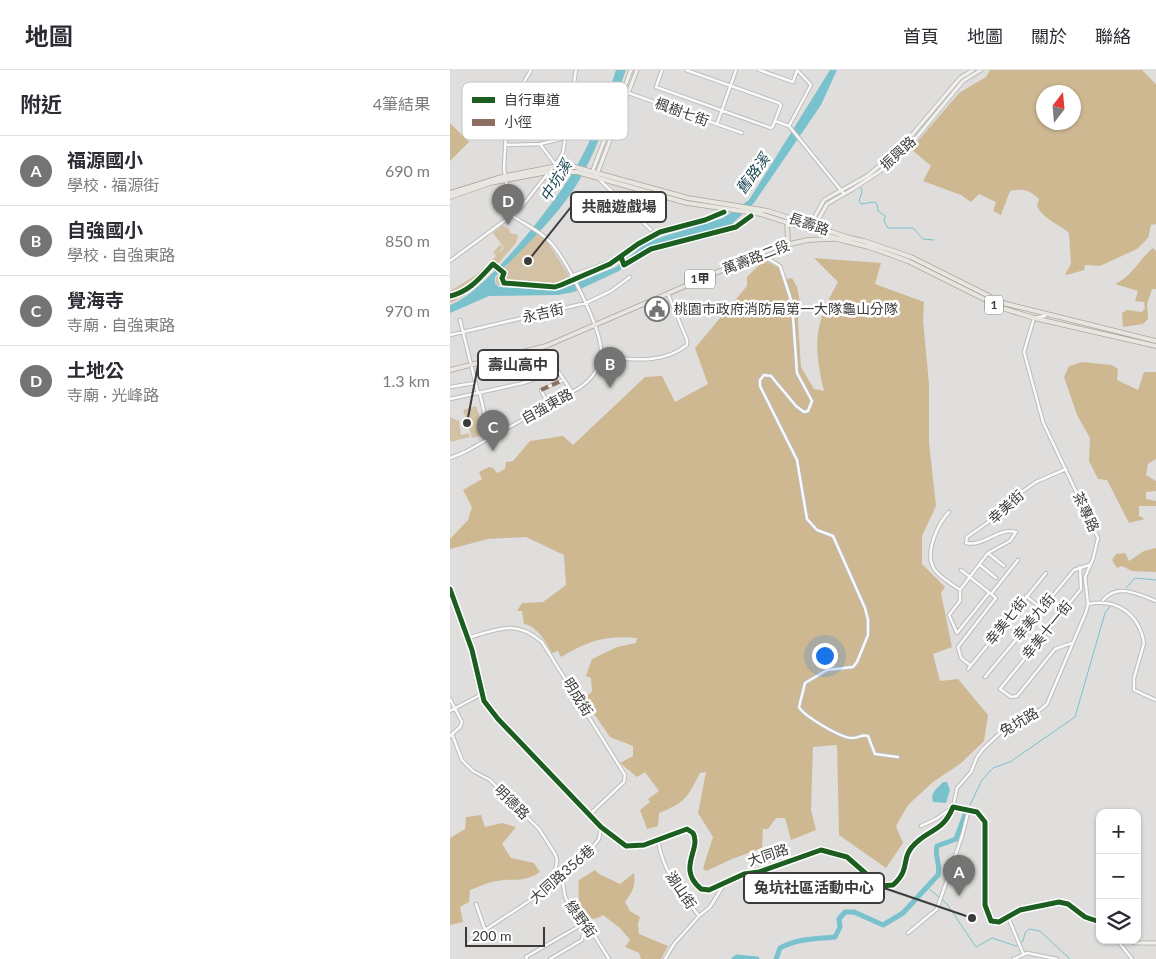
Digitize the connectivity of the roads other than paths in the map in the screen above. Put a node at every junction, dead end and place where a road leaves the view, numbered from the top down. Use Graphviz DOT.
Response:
graph roads {
  1 [pos="531,70"];
  2 [pos="631,70"];
  3 [pos="638,70"];
  4 [pos="662,70"];
  5 [pos="686,70"];
  6 [pos="736,70"];
  7 [pos="759,70"];
  8 [pos="798,70"];
  9 [pos="973,70"];
  10 [pos="981,70"];
  11 [pos="524,82"];
  12 [pos="626,82"];
  13 [pos="730,86"];
  14 [pos="629,93"];
  15 [pos="722,110"];
  16 [pos="775,121"];
  17 [pos="717,124"];
  18 [pos="790,128"];
  19 [pos="742,133"];
  20 [pos="505,140"];
  21 [pos="557,140"];
  22 [pos="565,140"];
  23 [pos="604,140"];
  24 [pos="611,140"];
  25 [pos="540,144"];
  26 [pos="505,145"];
  27 [pos="553,165"];
  28 [pos="569,169"];
  29 [pos="593,170"];
  30 [pos="548,172"];
  31 [pos="598,172"];
  32 [pos="597,177"];
  33 [pos="505,178"];
  34 [pos="843,192"];
  35 [pos="452,194"];
  36 [pos="716,206"];
  37 [pos="767,214"];
  38 [pos="511,215"];
  39 [pos="787,222"];
  40 [pos="812,227"];
  41 [pos="651,230"];
  42 [pos="850,238"];
  43 [pos="808,240"];
  44 [pos="841,240"];
  45 [pos="788,244"];
  46 [pos="760,254"];
  47 [pos="619,256"];
  48 [pos="450,261"];
  49 [pos="571,276"];
  50 [pos="630,277"];
  51 [pos="668,294"];
  52 [pos="586,303"];
  53 [pos="1045,316"];
  54 [pos="1034,318"];
  55 [pos="460,320"];
  56 [pos="595,325"];
  57 [pos="463,332"];
  58 [pos="450,335"];
  59 [pos="1156,341"];
  60 [pos="1156,346"];
  61 [pos="601,357"];
  62 [pos="471,366"];
  63 [pos="450,370"];
  64 [pos="564,380"];
  65 [pos="475,383"];
  66 [pos="450,387"];
  67 [pos="572,392"];
  68 [pos="479,394"];
  69 [pos="450,399"];
  70 [pos="549,406"];
  71 [pos="490,438"];
  72 [pos="450,458"];
  73 [pos="1066,469"];
  74 [pos="949,512"];
  75 [pos="988,553"];
  76 [pos="1018,560"];
  77 [pos="980,565"];
  78 [pos="1089,565"];
  79 [pos="1004,566"];
  80 [pos="1080,567"];
  81 [pos="961,570"];
  82 [pos="1046,573"];
  83 [pos="970,577"];
  84 [pos="996,578"];
  85 [pos="450,590"];
  86 [pos="960,590"];
  87 [pos="990,593"];
  88 [pos="1026,596"];
  89 [pos="1102,601"];
  90 [pos="1156,602"];
  91 [pos="1088,604"];
  92 [pos="1041,608"];
  93 [pos="468,638"];
  94 [pos="1072,643"];
  95 [pos="970,665"];
  96 [pos="968,669"];
  97 [pos="985,677"];
  98 [pos="482,694"];
  99 [pos="450,699"];
  100 [pos="1156,700"];
  101 [pos="455,709"];
  102 [pos="450,712"];
  103 [pos="451,735"];
  104 [pos="898,757"];
  105 [pos="953,807"];
  106 [pos="969,809"];
  107 [pos="589,815"];
  108 [pos="921,826"];
  109 [pos="601,827"];
  110 [pos="658,840"];
  111 [pos="559,878"];
  112 [pos="726,881"];
  113 [pos="476,904"];
  114 [pos="699,916"];
  115 [pos="1008,918"];
  116 [pos="1096,920"];
  117 [pos="583,926"];
  118 [pos="908,933"];
  119 [pos="1141,943"];
  120 [pos="1156,943"];
  121 [pos="1120,944"];
  122 [pos="1023,953"];
  123 [pos="1042,955"];
  124 [pos="527,958"];
  125 [pos="550,959"];
  126 [pos="609,959"];
  127 [pos="666,959"];
  128 [pos="1014,959"];
  129 [pos="1041,959"];
  130 [pos="1057,959"];
  131 [pos="1132,959"];
  1 -- 11 [label="street"];
  2 -- 12 [label="street"];
  3 -- 14 [label="street"];
  4 -- 15 [label="street"];
  5 -- 13 [label="street"];
  6 -- 13 [label="street"];
  7 -- 8 [label="street"];
  8 -- 18 [label="street"];
  9 -- 34 [label="street, 振興路"];
  10 -- 34 [label="street, 振興路"];
  13 -- 15 [label="street"];
  13 -- 16 [label="street"];
  14 -- 17 [label="street, 楓樹七街"];
  15 -- 16 [label="street"];
  15 -- 17 [label="street"];
  16 -- 18 [label="street"];
  17 -- 19 [label="street, 楓樹七街"];
  18 -- 34 [label="street"];
  20 -- 26 [label="street"];
  21 -- 25 [label="street"];
  22 -- 27 [label="street"];
  23 -- 29 [label="street"];
  24 -- 31 [label="street"];
  25 -- 26 [label="street"];
  25 -- 27 [label="street"];
  26 -- 33 [label="street"];
  27 -- 28 [label="main road, 1"];
  27 -- 30 [label="street"];
  27 -- 33 [label="main road, 1"];
  28 -- 29 [label="main road, 1"];
  28 -- 30 [label="main road, 1"];
  28 -- 32 [label="main road, 1"];
  29 -- 31 [label="main road, 1"];
  29 -- 32 [label="street"];
  30 -- 33 [label="main road, 1"];
  30 -- 38 [label="street"];
  31 -- 32 [label="street"];
  31 -- 36 [label="main road, 1"];
  32 -- 36 [label="main road, 1"];
  32 -- 41 [label="street"];
  33 -- 35 [label="main road, 1"];
  33 -- 38 [label="street"];
  34 -- 40 [label="street, 振興路"];
  36 -- 37 [label="main road, 1"];
  37 -- 39 [label="main road, 長壽路 / 1"];
  37 -- 40 [label="main road, 長壽路 / 1"];
  38 -- 48 [label="street"];
  38 -- 49 [label="street"];
  39 -- 40 [label="main road, 長壽路 / 1"];
  39 -- 45 [label="main road"];
  40 -- 42 [label="main road, 長壽路 / 1"];
  40 -- 43 [label="main road"];
  40 -- 44 [label="main road, 長壽路 / 1"];
  42 -- 44 [label="main road, 萬壽路二段 / 1甲"];
  42 -- 53 [label="main road, 萬壽路二段 / 1"];
  43 -- 44 [label="main road, 萬壽路二段 / 1甲"];
  43 -- 45 [label="main road, 萬壽路二段 / 1甲"];
  44 -- 54 [label="main road, 萬壽路二段 / 1"];
  45 -- 46 [label="main road, 萬壽路二段 / 1甲"];
  46 -- 51 [label="main road, 萬壽路二段 / 1甲"];
  46 -- 104 [label="street"];
  47 -- 49 [label="street"];
  49 -- 52 [label="street"];
  50 -- 52 [label="street, 永吉街"];
  51 -- 56 [label="main road, 萬壽路二段 / 1甲"];
  51 -- 61 [label="street"];
  52 -- 56 [label="street"];
  52 -- 57 [label="street, 永吉街"];
  53 -- 54 [label="street"];
  53 -- 59 [label="main road, 萬壽路二段 / 1"];
  54 -- 60 [label="main road, 萬壽路二段 / 1"];
  54 -- 73 [label="street, 茶專路"];
  55 -- 57 [label="street"];
  56 -- 61 [label="street"];
  56 -- 62 [label="main road, 萬壽路二段 / 1甲"];
  57 -- 58 [label="street, 永吉街"];
  57 -- 62 [label="street"];
  61 -- 67 [label="street, 自強東路"];
  62 -- 63 [label="main road, 萬壽路二段 / 1甲"];
  62 -- 65 [label="street"];
  64 -- 67 [label="street"];
  64 -- 68 [label="street"];
  64 -- 70 [label="street"];
  65 -- 66 [label="street"];
  65 -- 68 [label="street"];
  67 -- 70 [label="street, 自強東路"];
  68 -- 69 [label="street"];
  68 -- 71 [label="street"];
  70 -- 71 [label="street, 自強東路"];
  71 -- 72 [label="street, 自強東路"];
  73 -- 75 [label="street, 幸美街"];
  73 -- 78 [label="street, 茶專路"];
  74 -- 86 [label="street"];
  75 -- 77 [label="street, 幸美街"];
  75 -- 79 [label="street"];
  76 -- 87 [label="street"];
  77 -- 83 [label="street, 幸美街"];
  77 -- 84 [label="street"];
  78 -- 80 [label="street"];
  78 -- 91 [label="street, 茶專路"];
  80 -- 92 [label="street, 幸美九街"];
  80 -- 94 [label="street, 幸美十一街"];
  81 -- 83 [label="street"];
  82 -- 88 [label="street, 幸美七街"];
  83 -- 86 [label="street, 幸美街"];
  83 -- 87 [label="street"];
  85 -- 93 [label="street, 大同路"];
  86 -- 87 [label="street, 幸美街"];
  87 -- 95 [label="street"];
  88 -- 92 [label="street"];
  88 -- 95 [label="street, 幸美七街"];
  89 -- 90 [label="street"];
  89 -- 91 [label="street"];
  89 -- 100 [label="street"];
  91 -- 94 [label="street, 兔坑路"];
  92 -- 97 [label="street, 幸美九街"];
  93 -- 98 [label="street, 大同路"];
  93 -- 107 [label="street, 明成街"];
  94 -- 105 [label="street, 兔坑路"];
  95 -- 96 [label="street, 幸美七街"];
  98 -- 101 [label="street"];
  98 -- 107 [label="street, 大同路"];
  99 -- 101 [label="street, 明德路"];
  101 -- 102 [label="street"];
  101 -- 103 [label="street, 明德路"];
  103 -- 111 [label="street, 明德路"];
  105 -- 106 [label="street"];
  105 -- 108 [label="street"];
  105 -- 112 [label="street, 大同路"];
  106 -- 115 [label="street"];
  106 -- 118 [label="street"];
  107 -- 109 [label="street, 大同路"];
  109 -- 110 [label="street, 大同路"];
  109 -- 111 [label="street, 大同路356巷"];
  110 -- 112 [label="street, 大同路"];
  110 -- 114 [label="street, 湖山街"];
  111 -- 113 [label="street, 大同路356巷"];
  111 -- 117 [label="street, 綠野街"];
  112 -- 114 [label="street"];
  114 -- 127 [label="street, 湖山街"];
  115 -- 116 [label="street"];
  115 -- 122 [label="street"];
  117 -- 124 [label="street"];
  117 -- 125 [label="street"];
  117 -- 126 [label="street, 綠野街"];
  119 -- 120 [label="street"];
  121 -- 131 [label="street"];
  122 -- 123 [label="street"];
  122 -- 128 [label="street"];
  123 -- 129 [label="street"];
  123 -- 130 [label="street"];
}
